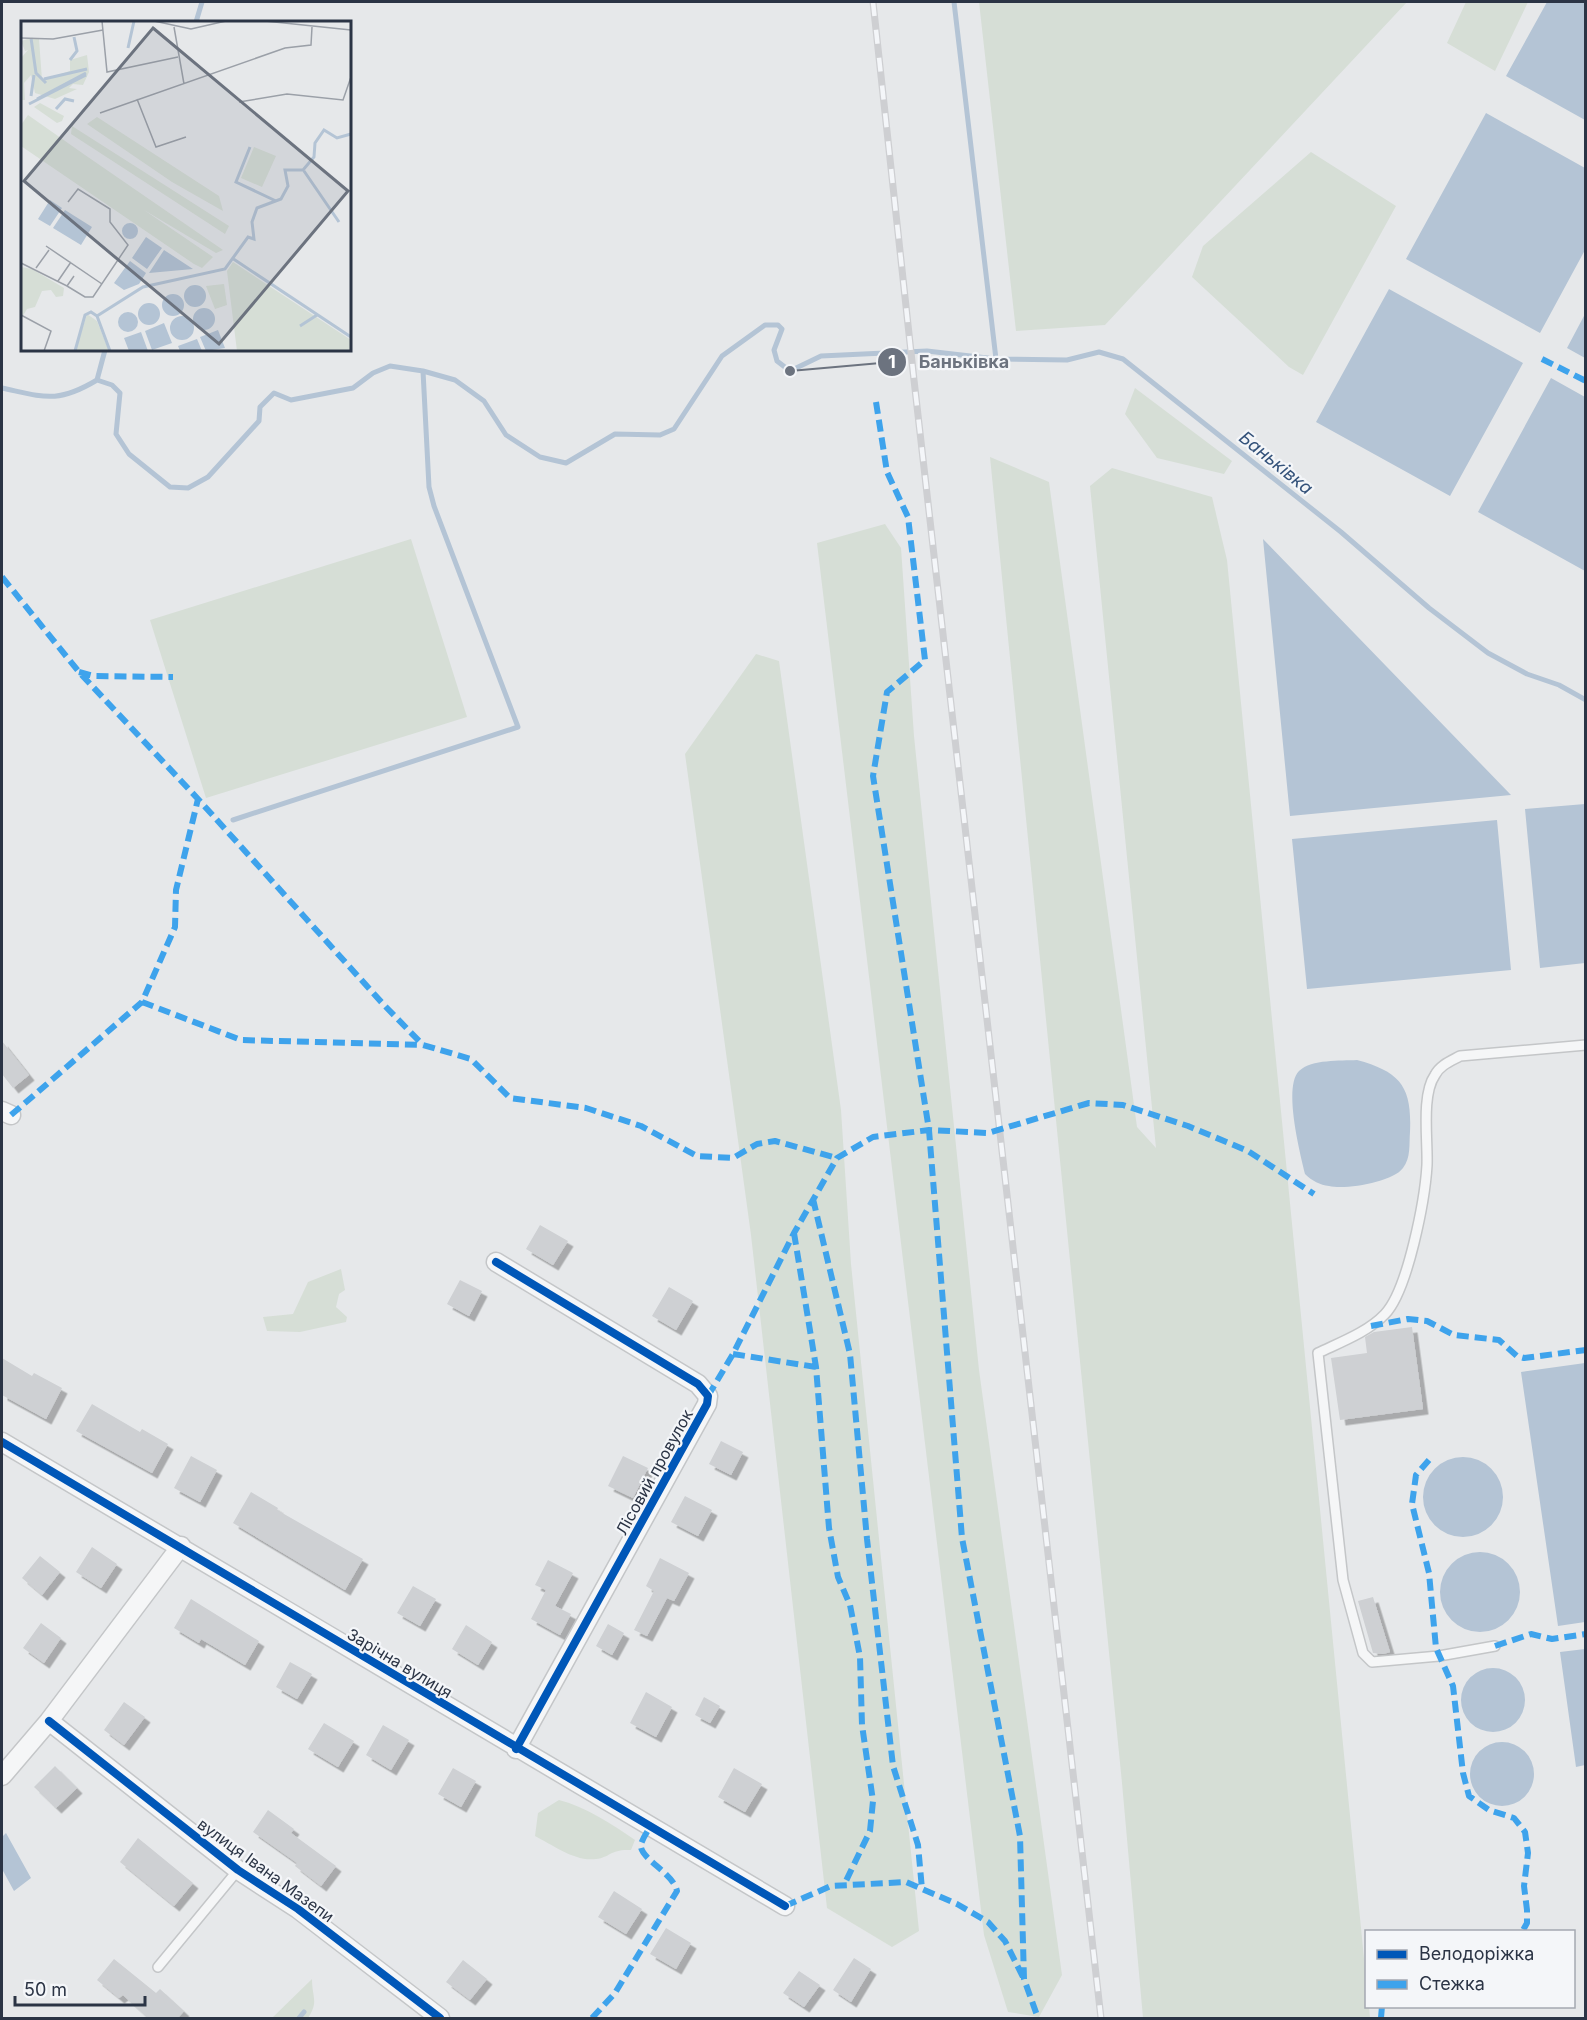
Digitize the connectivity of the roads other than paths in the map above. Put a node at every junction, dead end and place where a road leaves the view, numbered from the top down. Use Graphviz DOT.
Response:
graph roads {
  1 [pos="1586,1045"];
  2 [pos="496,1262"];
  3 [pos="2,1442"];
  4 [pos="181,1546"];
  5 [pos="1495,1646"];
  6 [pos="49,1721"];
  7 [pos="516,1749"];
  8 [pos="2,1776"];
  9 [pos="238,1870"];
  10 [pos="785,1906"];
  11 [pos="158,1967"];
  12 [pos="440,2019"];
  1 -- 5 [label="lane"];
  2 -- 7 [label="street, Лісовий провулок"];
  3 -- 4 [label="street, Зарічна вулиця"];
  4 -- 6 [label="street"];
  4 -- 7 [label="street, Зарічна вулиця"];
  6 -- 8 [label="street"];
  6 -- 9 [label="street, вулиця Івана Мазепи"];
  7 -- 10 [label="street, Зарічна вулиця"];
  9 -- 11 [label="lane"];
  9 -- 12 [label="street, вулиця Івана Мазепи"];
}
